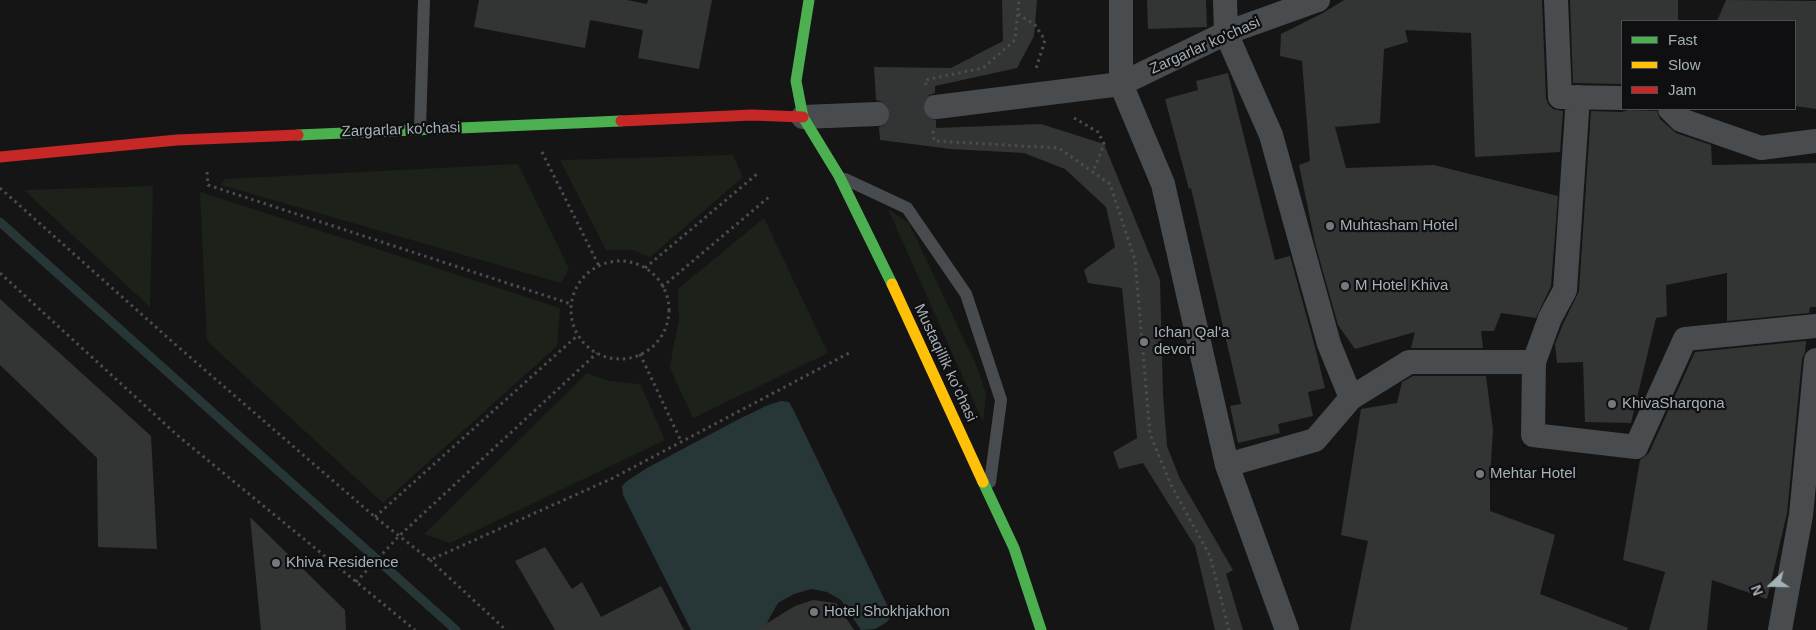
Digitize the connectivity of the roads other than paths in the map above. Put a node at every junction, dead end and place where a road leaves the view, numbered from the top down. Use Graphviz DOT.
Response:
graph roads {
  1 [pos="424,0"];
  2 [pos="809,0"];
  3 [pos="1121,0"];
  4 [pos="1225,0"];
  5 [pos="1318,0"];
  6 [pos="1556,0"];
  7 [pos="1226,33"];
  8 [pos="1121,84"];
  9 [pos="1578,97"];
  10 [pos="1621,98"];
  11 [pos="936,107"];
  12 [pos="1671,110"];
  13 [pos="877,114"];
  14 [pos="803,117"];
  15 [pos="420,129"];
  16 [pos="1816,141"];
  17 [pos="0,156"];
  18 [pos="839,176"];
  19 [pos="1816,326"];
  20 [pos="1816,360"];
  21 [pos="1534,362"];
  22 [pos="1351,398"];
  23 [pos="1227,465"];
  24 [pos="988,492"];
  25 [pos="1809,516"];
  26 [pos="1041,630"];
  27 [pos="1287,630"];
  28 [pos="1780,630"];
  1 -- 15 [label="lane"];
  2 -- 14 [label="main road"];
  3 -- 8 [label="street"];
  4 -- 7 [label="street"];
  5 -- 7 [label="street, Zargarlar ko'chasi"];
  6 -- 9 [label="street"];
  7 -- 8 [label="street, Zargarlar ko'chasi"];
  7 -- 22 [label="street"];
  8 -- 11 [label="street, Zargarlar ko'chasi"];
  8 -- 23 [label="street"];
  9 -- 10 [label="street"];
  9 -- 21 [label="street"];
  12 -- 16 [label="street"];
  13 -- 14 [label="street"];
  14 -- 15 [label="main road, Zargarlar ko'chasi"];
  14 -- 18 [label="main road, Mustaqillik ko'chasi"];
  15 -- 17 [label="main road, Zargarlar ko'chasi"];
  18 -- 24 [label="main road, Mustaqillik ko'chasi"];
  18 -- 24 [label="lane"];
  19 -- 21 [label="street"];
  20 -- 25 [label="street"];
  21 -- 22 [label="street"];
  22 -- 23 [label="street"];
  23 -- 27 [label="street"];
  24 -- 26 [label="main road, Mustaqillik ko'chasi"];
  25 -- 28 [label="street"];
}
